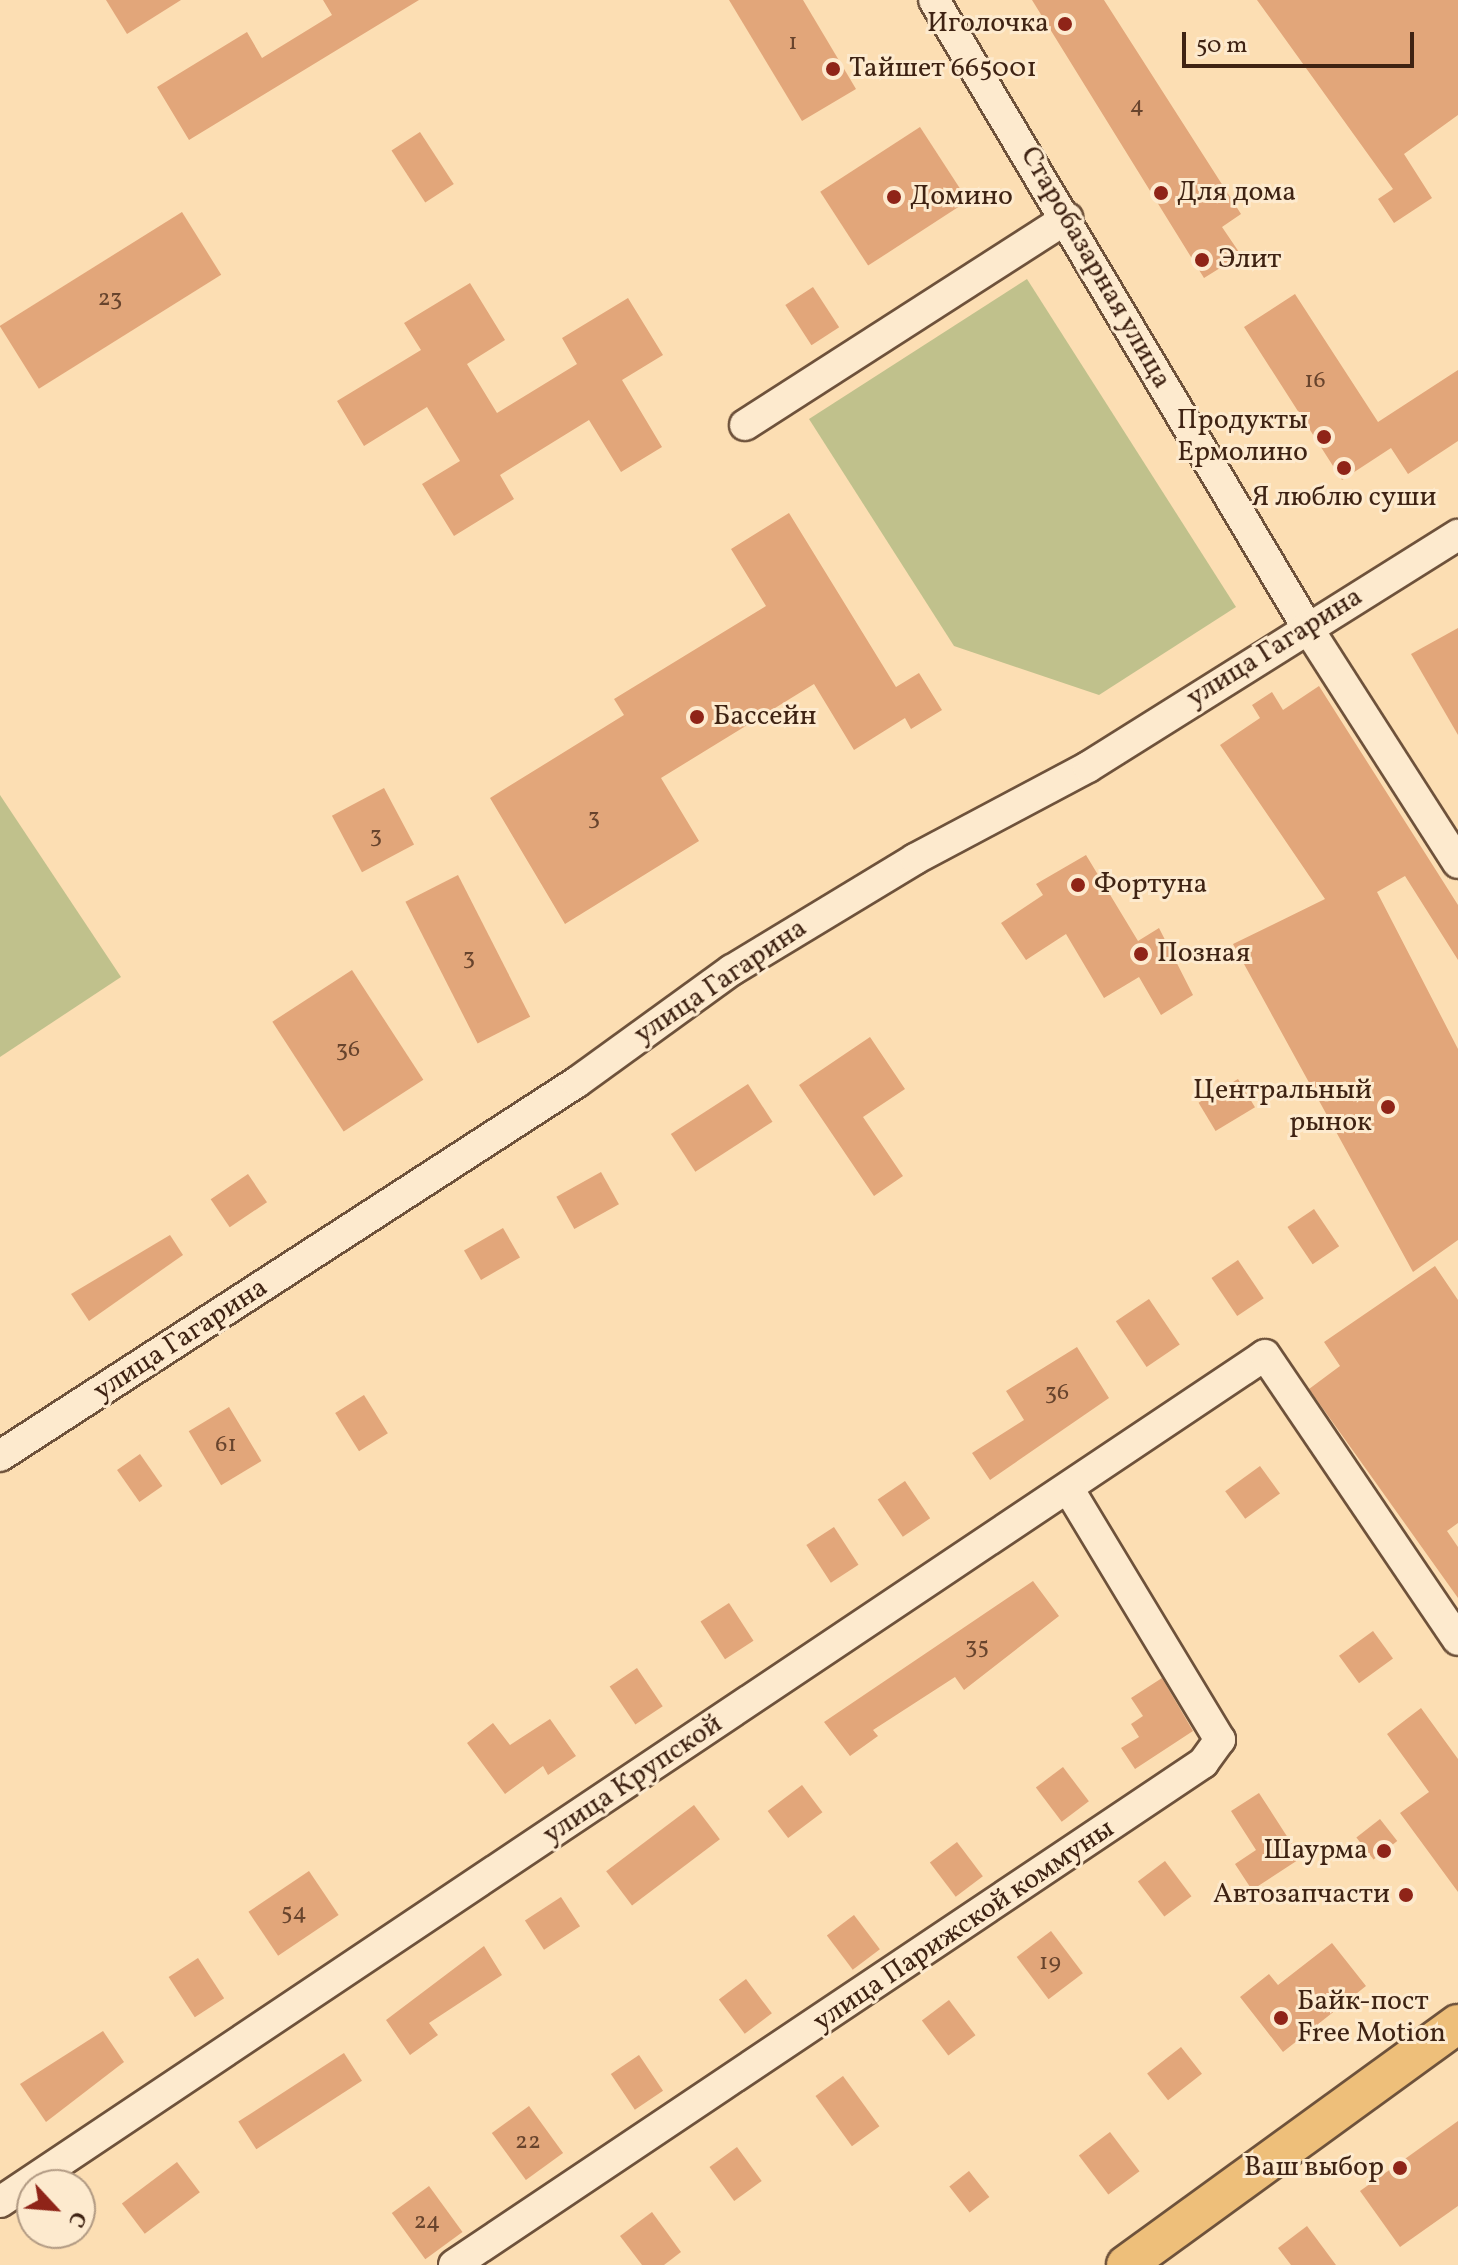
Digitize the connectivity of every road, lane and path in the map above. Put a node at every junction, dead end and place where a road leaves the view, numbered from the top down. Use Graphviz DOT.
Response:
graph roads {
  1 [pos="934,0"];
  2 [pos="1067,218"];
  3 [pos="745,425"];
  4 [pos="1458,535"];
  5 [pos="1307,627"];
  6 [pos="1458,863"];
  7 [pos="0,1456"];
  8 [pos="1068,1488"];
  9 [pos="1458,1640"];
  10 [pos="1458,2024"];
  11 [pos="0,2202"];
  12 [pos="454,2265"];
  13 [pos="1126,2265"];
  1 -- 2 [label="street, Старобазарная улица"];
  2 -- 3 [label="street"];
  2 -- 5 [label="street, Старобазарная улица"];
  4 -- 5 [label="street, улица Гагарина"];
  5 -- 6 [label="street, Старобазарная улица"];
  5 -- 7 [label="street, улица Гагарина"];
  8 -- 9 [label="street, улица Крупской"];
  8 -- 11 [label="street, улица Крупской"];
  8 -- 12 [label="street, улица Парижской коммуны"];
  10 -- 13 [label="main road"];
}
